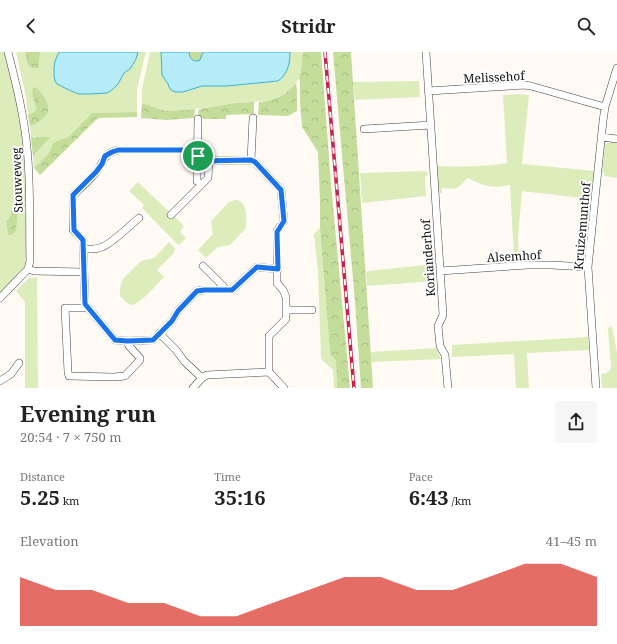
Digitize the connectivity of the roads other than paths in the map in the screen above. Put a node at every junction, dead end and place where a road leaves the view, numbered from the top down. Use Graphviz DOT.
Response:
graph roads {
  1 [pos="8,52"];
  2 [pos="426,52"];
  3 [pos="617,68"];
  4 [pos="428,91"];
  5 [pos="605,106"];
  6 [pos="253,118"];
  7 [pos="198,119"];
  8 [pos="431,125"];
  9 [pos="364,129"];
  10 [pos="601,137"];
  11 [pos="617,140"];
  12 [pos="198,156"];
  13 [pos="251,160"];
  14 [pos="209,161"];
  15 [pos="197,181"];
  16 [pos="171,216"];
  17 [pos="139,218"];
  18 [pos="83,250"];
  19 [pos="203,266"];
  20 [pos="588,267"];
  21 [pos="28,269"];
  22 [pos="278,269"];
  23 [pos="440,271"];
  24 [pos="84,272"];
  25 [pos="224,290"];
  26 [pos="0,298"];
  27 [pos="88,308"];
  28 [pos="286,310"];
  29 [pos="312,310"];
  30 [pos="159,333"];
  31 [pos="127,341"];
  32 [pos="20,363"];
  33 [pos="269,372"];
  34 [pos="202,378"];
  35 [pos="0,381"];
  36 [pos="193,388"];
  37 [pos="284,388"];
  38 [pos="448,388"];
  39 [pos="596,388"];
  1 -- 21 [label="street, Stouweweg"];
  2 -- 4 [label="street, Korianderhof"];
  3 -- 5 [label="street, Kruizemunthof"];
  4 -- 5 [label="street, Melissehof"];
  4 -- 8 [label="street, Korianderhof"];
  5 -- 10 [label="street, Kruizemunthof"];
  6 -- 13 [label="street"];
  7 -- 12 [label="street"];
  8 -- 9 [label="street"];
  8 -- 23 [label="street, Korianderhof"];
  10 -- 11 [label="street"];
  10 -- 20 [label="street, Kruizemunthof"];
  12 -- 14 [label="street"];
  12 -- 15 [label="street"];
  12 -- 18 [label="street"];
  13 -- 14 [label="street"];
  13 -- 22 [label="street"];
  14 -- 16 [label="street"];
  17 -- 18 [label="street"];
  18 -- 24 [label="street"];
  19 -- 25 [label="street"];
  20 -- 23 [label="street, Alsemhof"];
  20 -- 39 [label="street, Kruizemunthof"];
  21 -- 24 [label="street"];
  21 -- 26 [label="street"];
  22 -- 25 [label="street"];
  22 -- 28 [label="street"];
  23 -- 38 [label="street, Korianderhof"];
  24 -- 27 [label="street"];
  25 -- 30 [label="street"];
  27 -- 31 [label="street"];
  27 -- 31 [label="street"];
  28 -- 29 [label="street"];
  28 -- 33 [label="street"];
  30 -- 31 [label="street"];
  30 -- 34 [label="street"];
  32 -- 35 [label="street"];
  33 -- 34 [label="street"];
  33 -- 37 [label="street"];
  34 -- 36 [label="street"];
}
